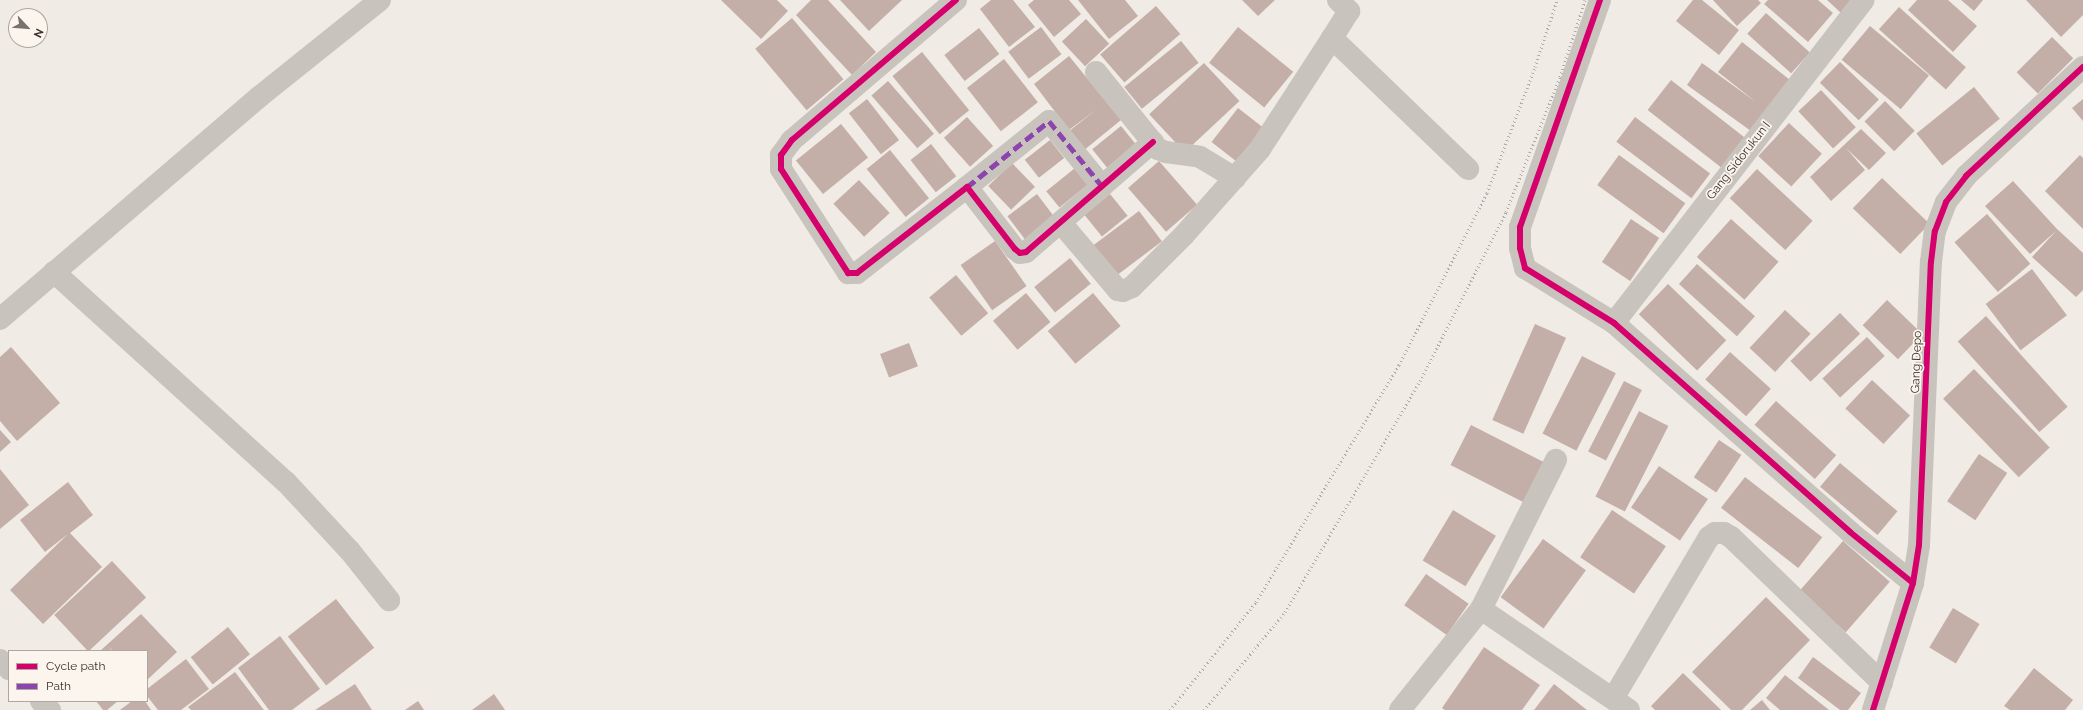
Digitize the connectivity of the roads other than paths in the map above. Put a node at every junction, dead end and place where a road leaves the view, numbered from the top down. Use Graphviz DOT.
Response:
graph roads {
  1 [pos="380,0"];
  2 [pos="956,0"];
  3 [pos="1600,0"];
  4 [pos="1864,0"];
  5 [pos="1348,4"];
  6 [pos="1332,38"];
  7 [pos="2083,67"];
  8 [pos="1096,72"];
  9 [pos="1153,142"];
  10 [pos="1468,169"];
  11 [pos="1235,178"];
  12 [pos="1102,186"];
  13 [pos="967,187"];
  14 [pos="1061,223"];
  15 [pos="54,272"];
  16 [pos="0,319"];
  17 [pos="1614,323"];
  18 [pos="1556,460"];
  19 [pos="1913,583"];
  20 [pos="389,600"];
  21 [pos="1481,609"];
  22 [pos="0,660"];
  23 [pos="8,668"];
  24 [pos="1882,683"];
  25 [pos="42,702"];
  26 [pos="1621,704"];
  27 [pos="50,710"];
  28 [pos="1400,710"];
  29 [pos="1873,710"];
  1 -- 15 [label="street"];
  2 -- 13 [label="street"];
  3 -- 17 [label="street"];
  4 -- 17 [label="street, Gang Sidorukun I"];
  5 -- 6 [label="street"];
  6 -- 10 [label="street"];
  6 -- 11 [label="street"];
  7 -- 19 [label="street, Gang Depo"];
  8 -- 9 [label="street"];
  9 -- 11 [label="street"];
  9 -- 12 [label="street"];
  11 -- 14 [label="street"];
  12 -- 13 [label="street"];
  12 -- 14 [label="street"];
  13 -- 14 [label="street"];
  15 -- 16 [label="street"];
  15 -- 20 [label="street"];
  17 -- 19 [label="street"];
  18 -- 21 [label="street"];
  19 -- 24 [label="street, Gang Depo"];
  21 -- 26 [label="street"];
  21 -- 28 [label="street"];
  22 -- 23 [label="street"];
  24 -- 26 [label="street"];
  24 -- 29 [label="street, Gang Depo"];
  25 -- 27 [label="street"];
}
